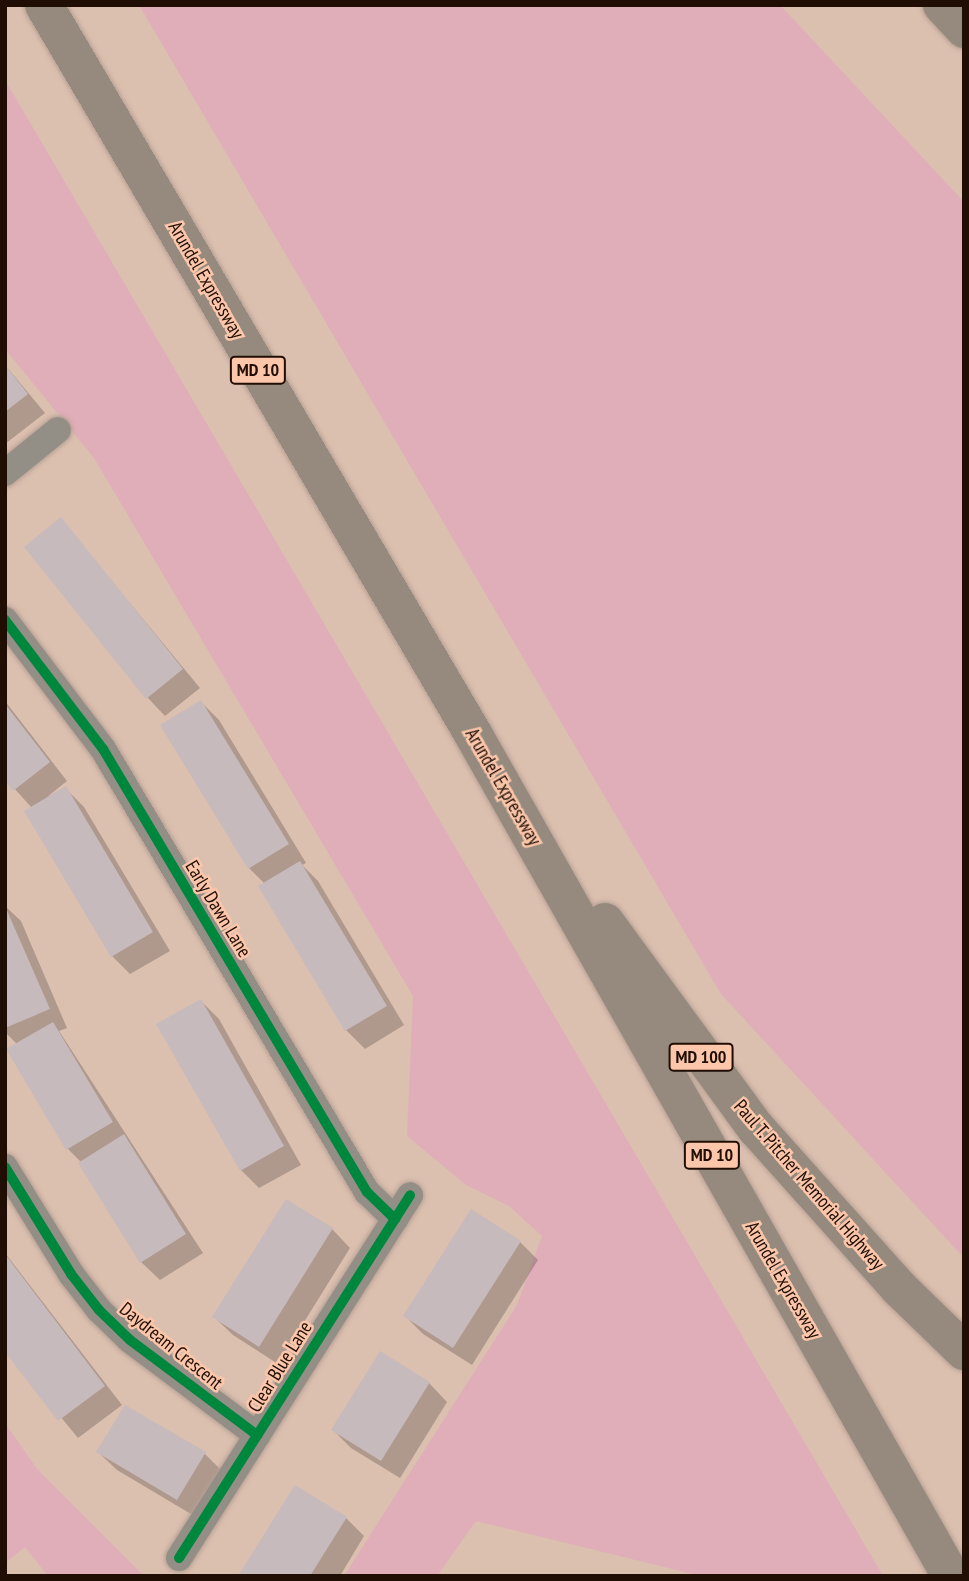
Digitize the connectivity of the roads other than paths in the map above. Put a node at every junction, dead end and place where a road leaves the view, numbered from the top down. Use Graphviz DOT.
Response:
graph roads {
  1 [pos="44,5"];
  2 [pos="942,5"];
  3 [pos="964,29"];
  4 [pos="58,430"];
  5 [pos="5,473"];
  6 [pos="5,620"];
  7 [pos="473,734"];
  8 [pos="5,1167"];
  9 [pos="410,1195"];
  10 [pos="395,1219"];
  11 [pos="964,1351"];
  12 [pos="257,1435"];
  13 [pos="179,1558"];
  14 [pos="951,1576"];
  1 -- 7 [label="highway, Arundel Expressway / MD 10"];
  2 -- 3 [label="highway"];
  4 -- 5 [label="street"];
  6 -- 10 [label="street, Early Dawn Lane"];
  7 -- 11 [label="highway, Paul T. Pitcher Memorial Highway / MD 100"];
  7 -- 14 [label="highway, Arundel Expressway / MD 10"];
  8 -- 12 [label="street, Daydream Crescent"];
  9 -- 10 [label="street, Clear Blue Lane"];
  10 -- 12 [label="street, Clear Blue Lane"];
  12 -- 13 [label="street, Clear Blue Lane"];
}
